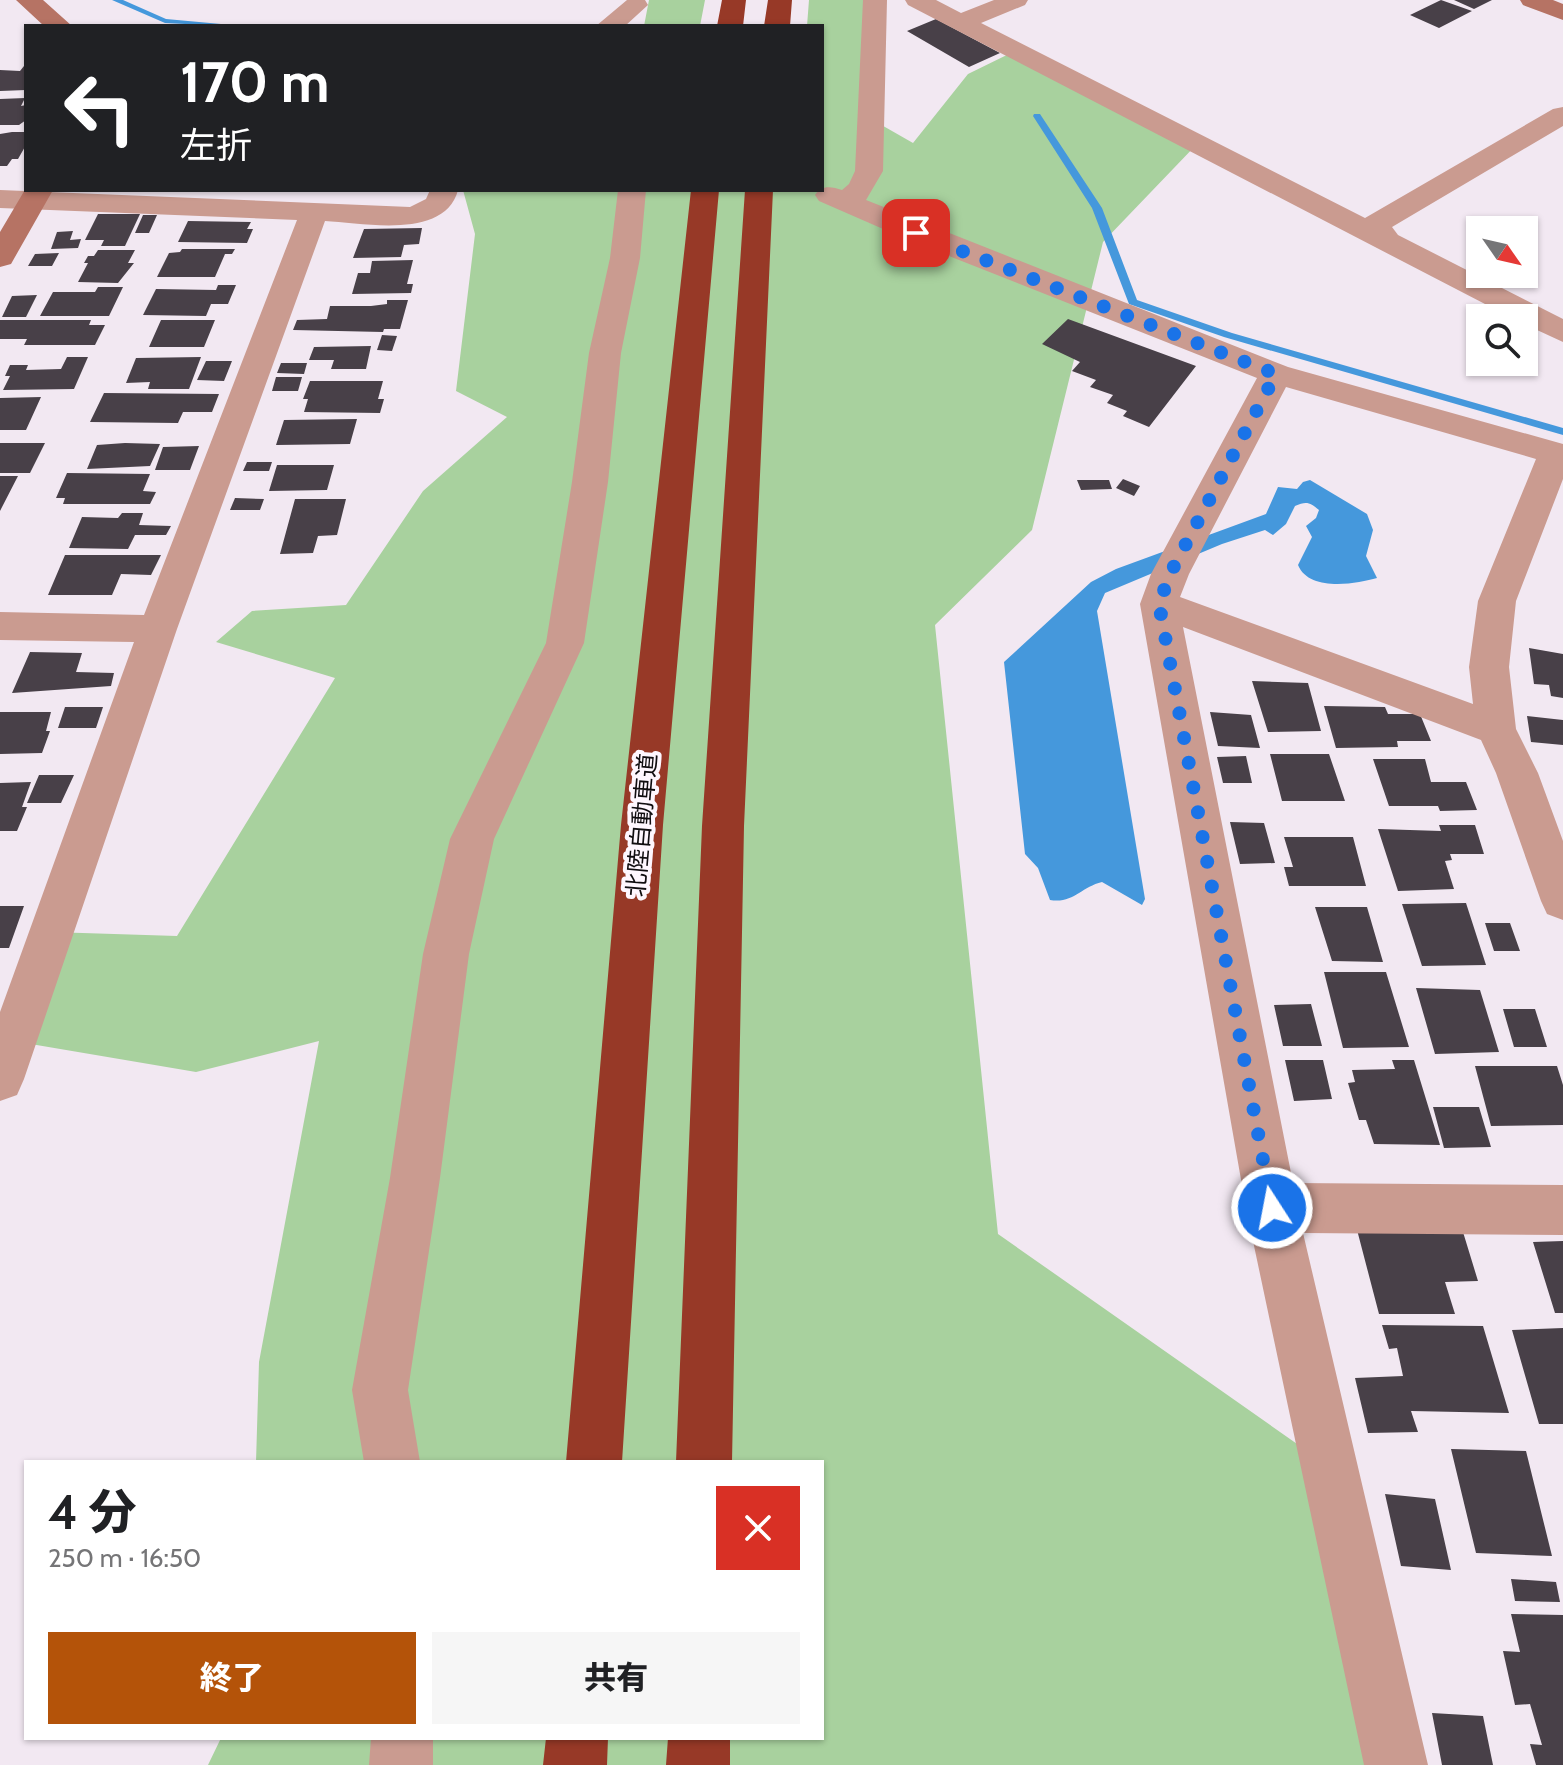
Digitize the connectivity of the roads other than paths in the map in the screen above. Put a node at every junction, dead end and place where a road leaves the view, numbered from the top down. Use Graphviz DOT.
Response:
graph roads {
  1 [pos="28,0"];
  2 [pos="734,0"];
  3 [pos="780,0"];
  4 [pos="875,0"];
  5 [pos="917,0"];
  6 [pos="1016,0"];
  7 [pos="1532,0"];
  8 [pos="635,10"];
  9 [pos="1563,13"];
  10 [pos="963,21"];
  11 [pos="57,24"];
  12 [pos="612,24"];
  13 [pos="730,24"];
  14 [pos="777,24"];
  15 [pos="1563,115"];
  16 [pos="444,192"];
  17 [pos="632,192"];
  18 [pos="705,192"];
  19 [pos="759,192"];
  20 [pos="37,195"];
  21 [pos="0,199"];
  22 [pos="315,210"];
  23 [pos="1387,241"];
  24 [pos="0,258"];
  25 [pos="1563,332"];
  26 [pos="1276,374"];
  27 [pos="1560,454"];
  28 [pos="1159,604"];
  29 [pos="0,626"];
  30 [pos="158,629"];
  31 [pos="1496,729"];
  32 [pos="1563,901"];
  33 [pos="0,1079"];
  34 [pos="1272,1208"];
  35 [pos="1563,1210"];
  36 [pos="392,1460"];
  37 [pos="594,1460"];
  38 [pos="704,1460"];
  39 [pos="402,1740"];
  40 [pos="577,1740"];
  41 [pos="699,1740"];
  42 [pos="401,1765"];
  43 [pos="575,1765"];
  44 [pos="698,1765"];
  45 [pos="1396,1765"];
  1 -- 11 [label="street"];
  2 -- 13 [label="highway"];
  3 -- 14 [label="highway"];
  4 -- 26 [label="street"];
  5 -- 10 [label="street"];
  6 -- 10 [label="street"];
  7 -- 9 [label="street"];
  8 -- 12 [label="street"];
  10 -- 23 [label="street"];
  15 -- 23 [label="street"];
  16 -- 22 [label="street"];
  17 -- 36 [label="street"];
  18 -- 37 [label="highway, 北陸自動車道"];
  19 -- 38 [label="highway"];
  20 -- 21 [label="street"];
  20 -- 22 [label="street"];
  20 -- 24 [label="street"];
  22 -- 30 [label="street"];
  23 -- 25 [label="street"];
  26 -- 27 [label="street"];
  26 -- 28 [label="street"];
  27 -- 31 [label="street"];
  28 -- 31 [label="street"];
  28 -- 34 [label="street"];
  29 -- 30 [label="street"];
  30 -- 33 [label="street"];
  31 -- 32 [label="street"];
  34 -- 35 [label="street"];
  34 -- 45 [label="street"];
  39 -- 42 [label="street"];
  40 -- 43 [label="highway"];
  41 -- 44 [label="highway"];
}
